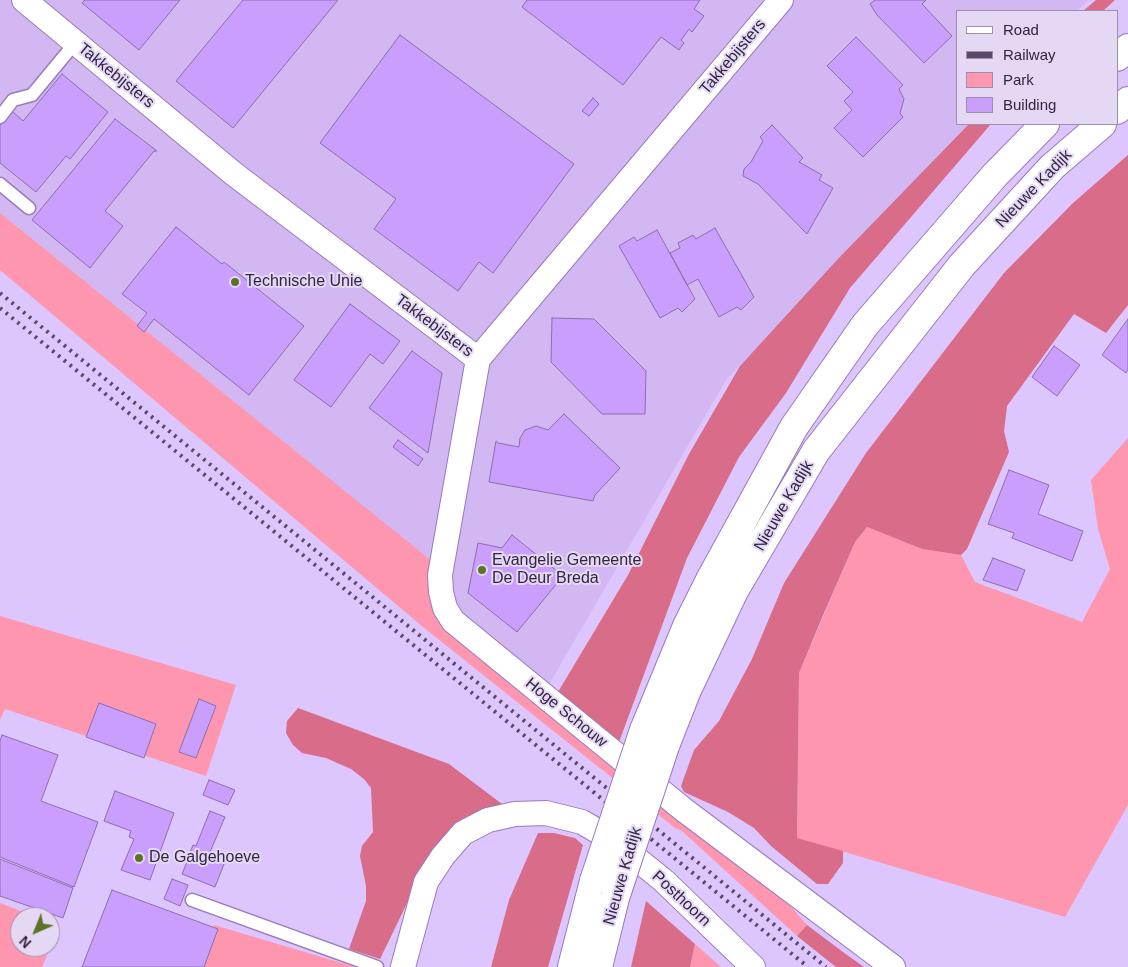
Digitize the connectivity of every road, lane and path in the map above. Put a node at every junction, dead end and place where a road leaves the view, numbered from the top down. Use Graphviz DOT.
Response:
graph roads {
  1 [pos="24,0"];
  2 [pos="770,4"];
  3 [pos="75,43"];
  4 [pos="1128,48"];
  5 [pos="1118,56"];
  6 [pos="1128,100"];
  7 [pos="1118,109"];
  8 [pos="0,116"];
  9 [pos="1044,125"];
  10 [pos="1101,125"];
  11 [pos="0,184"];
  12 [pos="29,208"];
  13 [pos="478,358"];
  14 [pos="654,738"];
  15 [pos="192,900"];
  16 [pos="377,967"];
  17 [pos="403,967"];
  18 [pos="572,967"];
  19 [pos="598,967"];
  20 [pos="753,967"];
  21 [pos="893,967"];
  1 -- 3 [label="street, Takkebijsters"];
  2 -- 13 [label="street, Takkebijsters"];
  3 -- 8 [label="lane"];
  3 -- 13 [label="street, Takkebijsters"];
  4 -- 5 [label="main road"];
  6 -- 7 [label="main road"];
  9 -- 14 [label="main road, Nieuwe Kadijk"];
  10 -- 14 [label="main road, Nieuwe Kadijk"];
  11 -- 12 [label="lane"];
  13 -- 21 [label="street, Hoge Schouw"];
  14 -- 18 [label="main road, Nieuwe Kadijk, bridge"];
  14 -- 19 [label="main road, Nieuwe Kadijk, bridge"];
  15 -- 16 [label="lane"];
  17 -- 20 [label="street, Posthoorn"];
}
